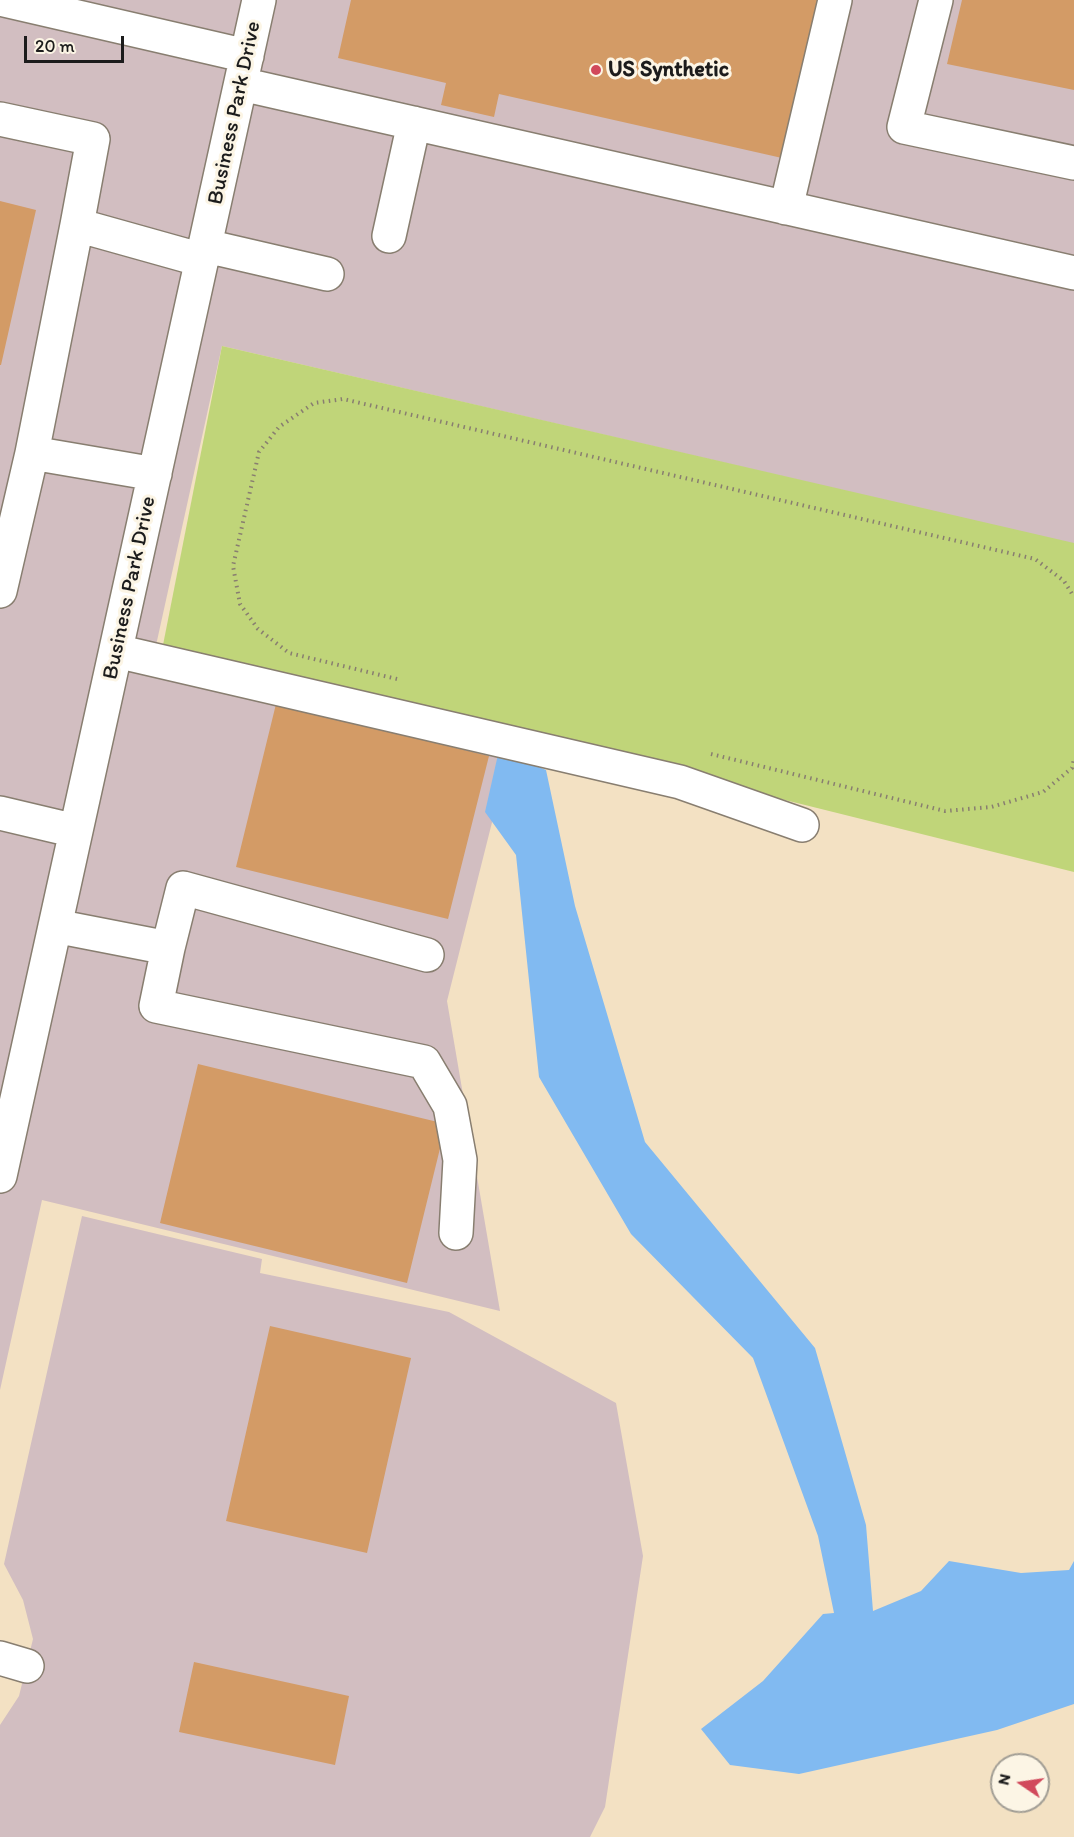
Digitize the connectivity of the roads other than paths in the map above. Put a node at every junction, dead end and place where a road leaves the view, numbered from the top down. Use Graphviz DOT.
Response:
graph roads {
  1 [pos="4,0"];
  2 [pos="260,0"];
  3 [pos="835,0"];
  4 [pos="936,0"];
  5 [pos="244,70"];
  6 [pos="0,119"];
  7 [pos="414,123"];
  8 [pos="1074,164"];
  9 [pos="786,208"];
  10 [pos="77,225"];
  11 [pos="389,236"];
  12 [pos="204,253"];
  13 [pos="1074,273"];
  14 [pos="327,274"];
  15 [pos="32,453"];
  16 [pos="155,474"];
  17 [pos="0,591"];
  18 [pos="116,651"];
  19 [pos="0,813"];
  20 [pos="802,825"];
  21 [pos="76,831"];
  22 [pos="55,926"];
  23 [pos="168,948"];
  24 [pos="427,955"];
  25 [pos="4,1135"];
  26 [pos="0,1176"];
  27 [pos="456,1233"];
  1 -- 5 [label="street"];
  2 -- 5 [label="street, Business Park Drive"];
  3 -- 9 [label="street"];
  4 -- 8 [label="street"];
  5 -- 7 [label="street"];
  5 -- 12 [label="street, Business Park Drive"];
  6 -- 10 [label="street"];
  7 -- 9 [label="street"];
  7 -- 11 [label="street"];
  9 -- 13 [label="street"];
  10 -- 12 [label="street"];
  10 -- 15 [label="street"];
  12 -- 14 [label="street"];
  12 -- 16 [label="street, Business Park Drive"];
  15 -- 16 [label="street"];
  15 -- 17 [label="street"];
  16 -- 18 [label="street, Business Park Drive"];
  18 -- 20 [label="street"];
  18 -- 21 [label="street, Business Park Drive"];
  19 -- 21 [label="street"];
  21 -- 22 [label="street, Business Park Drive"];
  22 -- 23 [label="street"];
  22 -- 25 [label="street, Business Park Drive"];
  23 -- 24 [label="street"];
  23 -- 27 [label="street"];
  25 -- 26 [label="street, Business Park Drive"];
}
